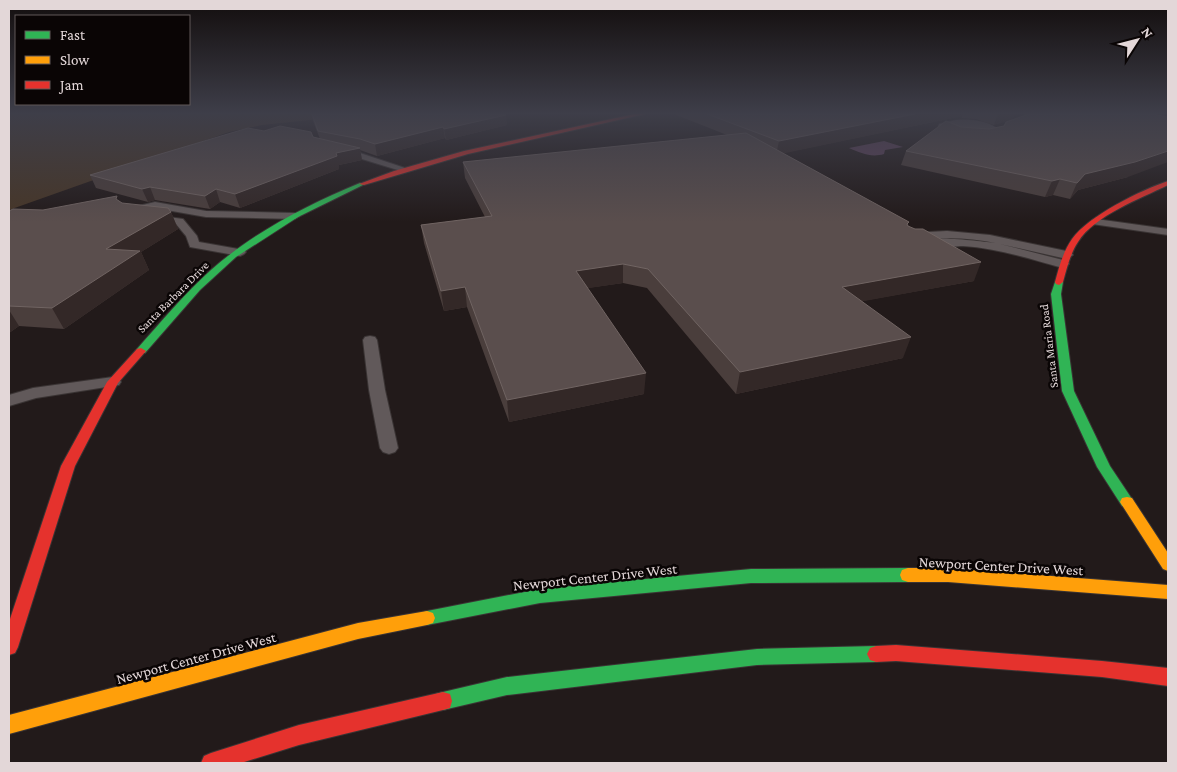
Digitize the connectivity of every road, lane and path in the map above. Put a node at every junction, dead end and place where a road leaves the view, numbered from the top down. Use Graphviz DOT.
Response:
graph roads {
  1 [pos="341,150"];
  2 [pos="473,150"];
  3 [pos="404,169"];
  4 [pos="1168,183"];
  5 [pos="295,216"];
  6 [pos="1096,222"];
  7 [pos="1168,232"];
  8 [pos="240,252"];
  9 [pos="1065,259"];
  10 [pos="370,340"];
  11 [pos="113,382"];
  12 [pos="9,401"];
  13 [pos="389,448"];
  14 [pos="1168,565"];
  15 [pos="1168,592"];
  16 [pos="9,647"];
  17 [pos="1168,677"];
  18 [pos="9,725"];
  19 [pos="211,763"];
  1 -- 3 [label="lane"];
  2 -- 3 [label="main road, Santa Barbara Drive"];
  3 -- 5 [label="main road, Santa Barbara Drive"];
  4 -- 6 [label="main road, Santa Maria Road"];
  5 -- 8 [label="main road, Santa Barbara Drive"];
  5 -- 8 [label="lane"];
  6 -- 7 [label="lane"];
  6 -- 9 [label="main road, Santa Maria Road"];
  8 -- 11 [label="main road, Santa Barbara Drive"];
  9 -- 9 [label="lane"];
  9 -- 14 [label="main road, Santa Maria Road"];
  10 -- 13 [label="lane"];
  11 -- 12 [label="lane"];
  11 -- 16 [label="main road, Santa Barbara Drive"];
  15 -- 18 [label="main road, Newport Center Drive West"];
  17 -- 19 [label="main road"];
}
